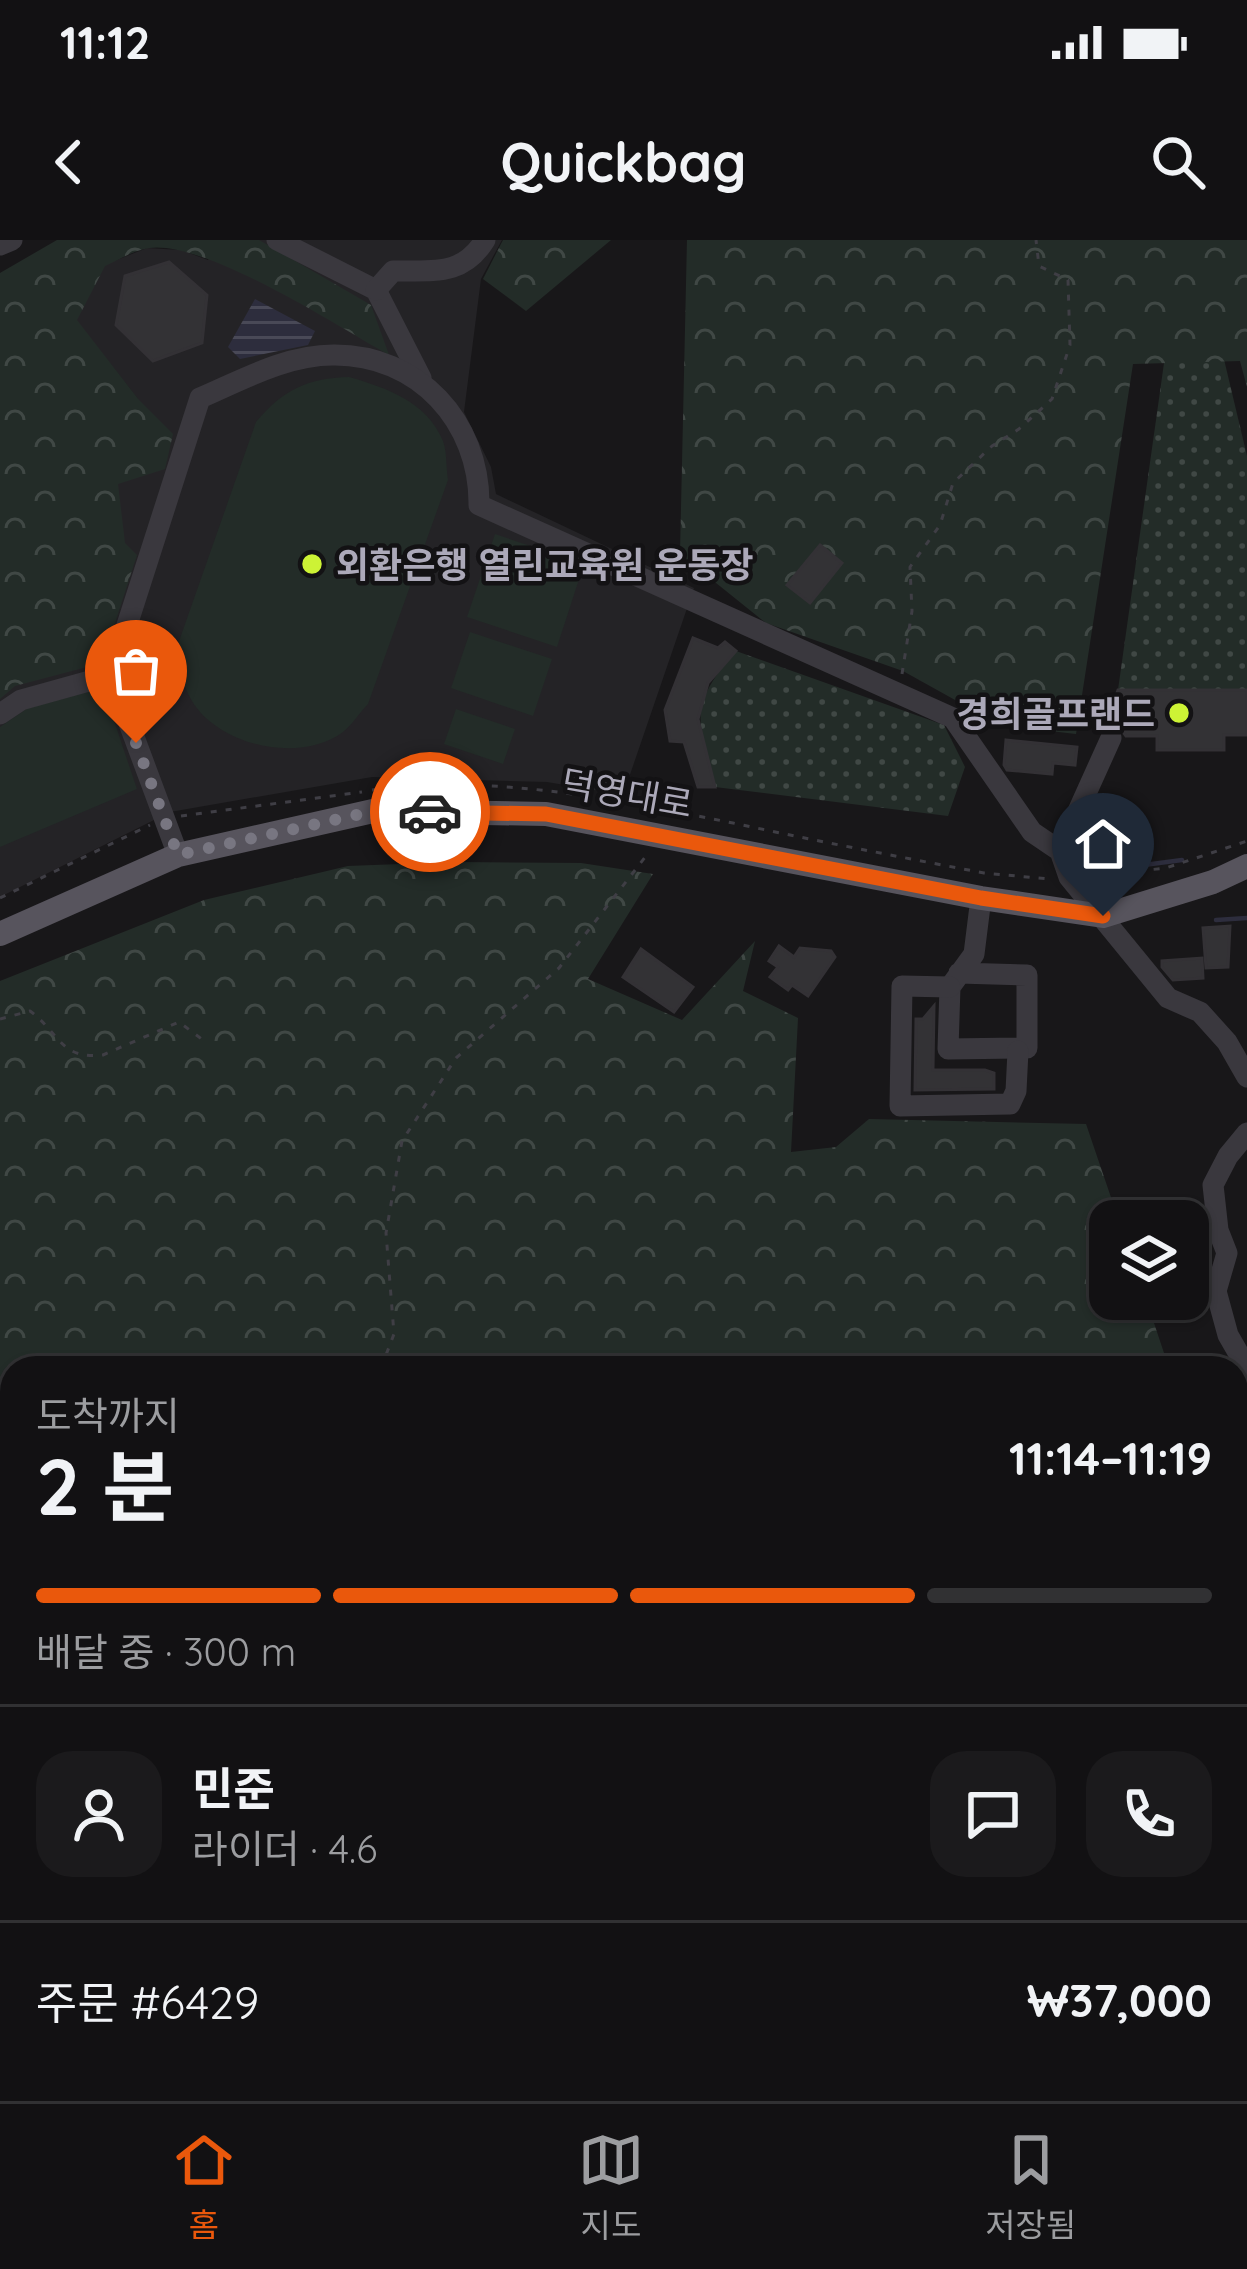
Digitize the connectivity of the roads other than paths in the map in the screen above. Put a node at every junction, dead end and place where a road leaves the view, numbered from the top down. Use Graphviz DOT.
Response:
graph roads {
  1 [pos="12,240"];
  2 [pos="278,240"];
  3 [pos="485,240"];
  4 [pos="0,245"];
  5 [pos="376,290"];
  6 [pos="421,378"];
  7 [pos="111,675"];
  8 [pos="0,714"];
  9 [pos="1111,738"];
  10 [pos="1060,850"];
  11 [pos="178,855"];
  12 [pos="1247,866"];
  13 [pos="981,898"];
  14 [pos="1103,916"];
  15 [pos="0,934"];
  16 [pos="954,980"];
  17 [pos="1018,1051"];
  18 [pos="1247,1077"];
  19 [pos="1247,1133"];
  20 [pos="1240,1356"];
  1 -- 4 [label="street"];
  2 -- 5 [label="street"];
  3 -- 5 [label="street"];
  5 -- 6 [label="street"];
  6 -- 7 [label="street"];
  6 -- 10 [label="street"];
  7 -- 8 [label="street"];
  7 -- 11 [label="street"];
  9 -- 10 [label="street"];
  10 -- 14 [label="street"];
  11 -- 13 [label="main road, 덕영대로"];
  11 -- 15 [label="main road, 덕영대로"];
  12 -- 14 [label="main road, 덕영대로"];
  13 -- 14 [label="main road, 덕영대로"];
  13 -- 16 [label="street"];
  14 -- 18 [label="street"];
  16 -- 17 [label="street"];
  16 -- 17 [label="street"];
  16 -- 17 [label="street"];
  19 -- 20 [label="street"];
}
